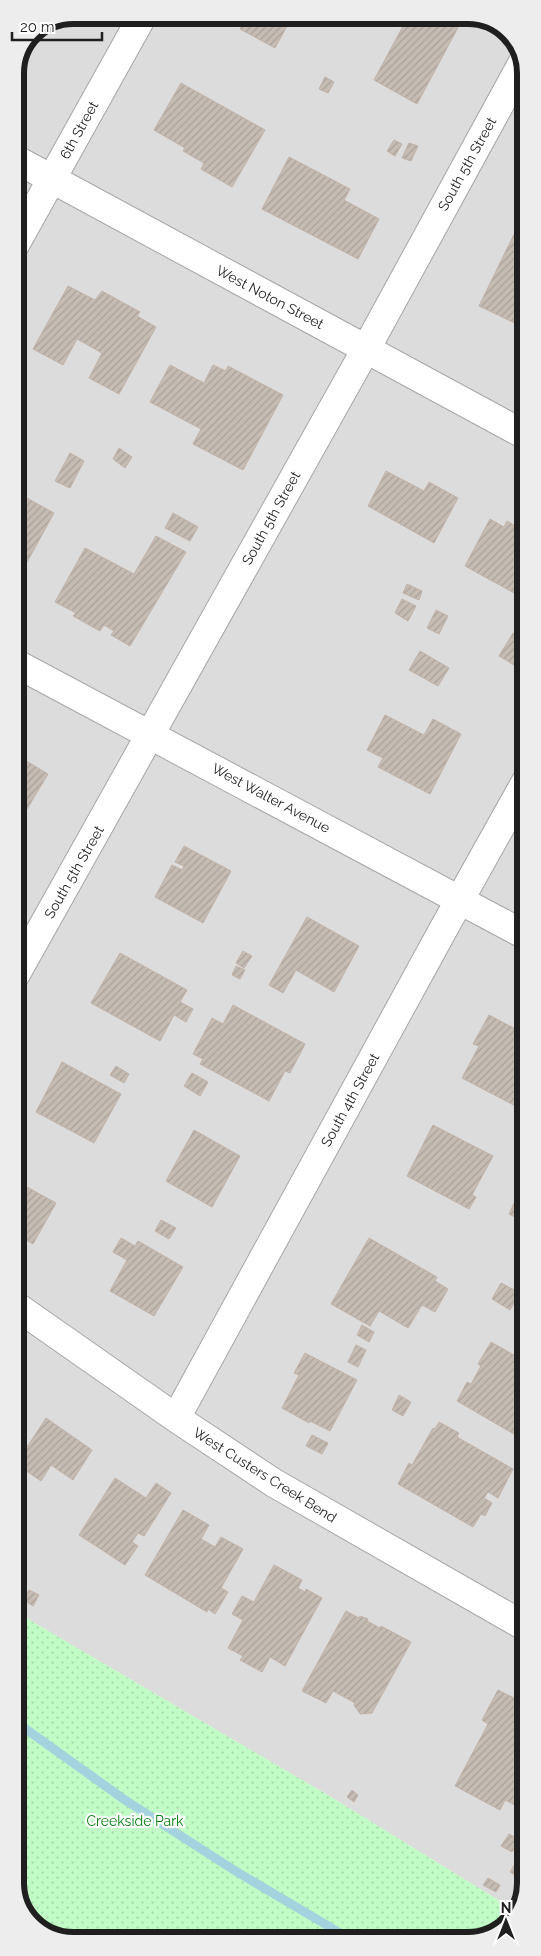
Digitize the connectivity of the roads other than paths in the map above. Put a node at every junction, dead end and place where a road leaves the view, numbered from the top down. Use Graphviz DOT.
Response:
graph roads {
  1 [pos="138,24"];
  2 [pos="517,73"];
  3 [pos="24,164"];
  4 [pos="52,179"];
  5 [pos="24,229"];
  6 [pos="366,349"];
  7 [pos="517,431"];
  8 [pos="24,668"];
  9 [pos="151,734"];
  10 [pos="517,797"];
  11 [pos="460,899"];
  12 [pos="517,931"];
  13 [pos="24,960"];
  14 [pos="24,1312"];
  15 [pos="176,1418"];
  16 [pos="517,1622"];
  1 -- 4 [label="street, 6th Street"];
  2 -- 6 [label="street, South 5th Street"];
  3 -- 4 [label="street, West Noton Street"];
  4 -- 5 [label="street, 6th Street"];
  4 -- 6 [label="street, West Noton Street"];
  6 -- 7 [label="street, West Noton Street"];
  6 -- 9 [label="street, South 5th Street"];
  8 -- 9 [label="street, West Walter Avenue"];
  9 -- 11 [label="street, West Walter Avenue"];
  9 -- 13 [label="street, South 5th Street"];
  10 -- 11 [label="street, South 4th Street"];
  11 -- 12 [label="street, West Walter Avenue"];
  11 -- 15 [label="street, South 4th Street"];
  14 -- 15 [label="street, West Custers Creek Bend"];
  15 -- 16 [label="street, West Custers Creek Bend"];
}
